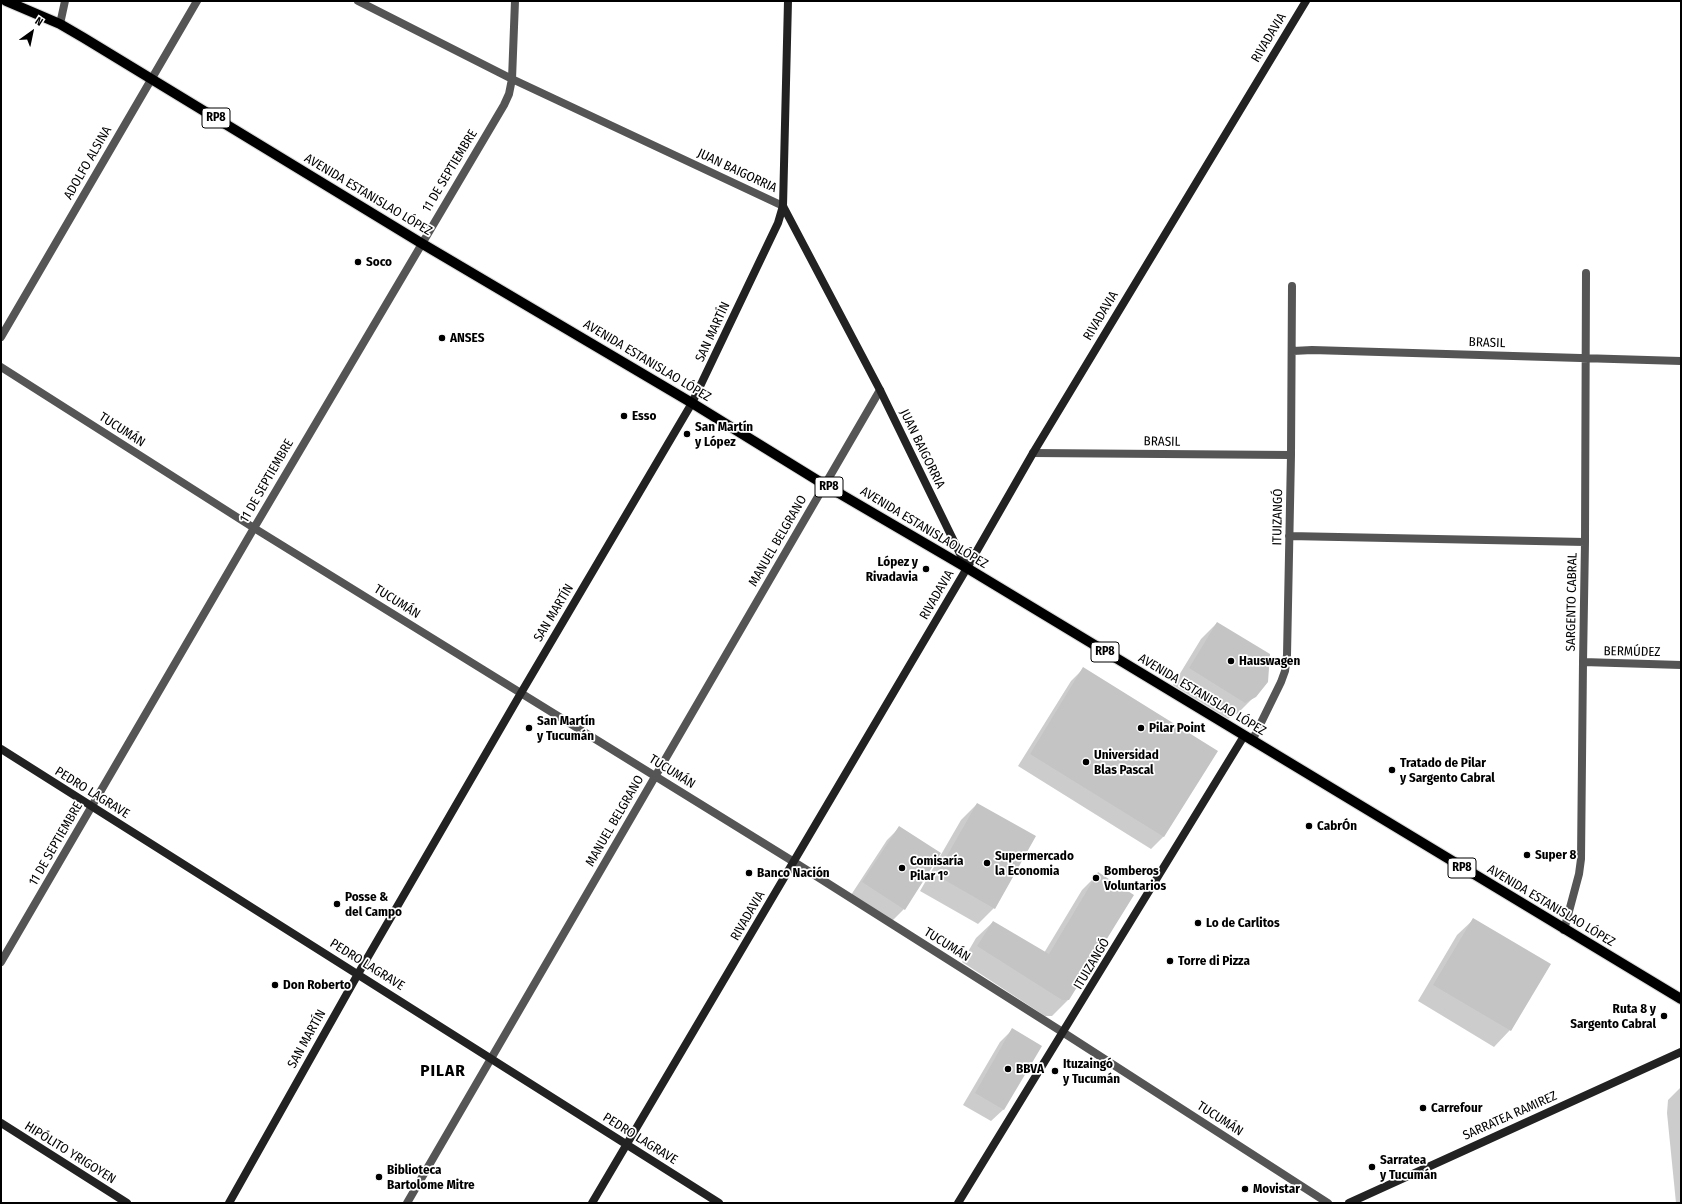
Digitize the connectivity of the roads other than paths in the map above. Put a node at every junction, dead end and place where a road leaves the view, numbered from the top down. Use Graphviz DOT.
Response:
graph roads {
  1 [pos="6,1"];
  2 [pos="65,1"];
  3 [pos="197,1"];
  4 [pos="358,1"];
  5 [pos="515,1"];
  6 [pos="788,1"];
  7 [pos="1306,1"];
  8 [pos="60,24"];
  9 [pos="151,79"];
  10 [pos="512,79"];
  11 [pos="783,206"];
  12 [pos="421,242"];
  13 [pos="1586,274"];
  14 [pos="1292,286"];
  15 [pos="1,337"];
  16 [pos="1293,351"];
  17 [pos="1587,358"];
  18 [pos="1681,361"];
  19 [pos="1,367"];
  20 [pos="880,390"];
  21 [pos="692,403"];
  22 [pos="1033,452"];
  23 [pos="1291,455"];
  24 [pos="825,485"];
  25 [pos="254,528"];
  26 [pos="1290,536"];
  27 [pos="1585,542"];
  28 [pos="967,568"];
  29 [pos="1583,662"];
  30 [pos="1681,665"];
  31 [pos="521,693"];
  32 [pos="1248,738"];
  33 [pos="1,749"];
  34 [pos="655,776"];
  35 [pos="92,806"];
  36 [pos="794,862"];
  37 [pos="1564,930"];
  38 [pos="1,962"];
  39 [pos="358,974"];
  40 [pos="1681,999"];
  41 [pos="1064,1033"];
  42 [pos="1681,1052"];
  43 [pos="491,1058"];
  44 [pos="1,1123"];
  45 [pos="627,1146"];
  46 [pos="127,1203"];
  47 [pos="229,1203"];
  48 [pos="407,1203"];
  49 [pos="592,1203"];
  50 [pos="719,1203"];
  51 [pos="958,1203"];
  52 [pos="1328,1203"];
  53 [pos="1349,1203"];
  1 -- 8 [label="main road, AVENIDA ESTANISLAO LÓPEZ / RP8"];
  2 -- 8 [label="street"];
  3 -- 9 [label="street, ADOLFO ALSINA"];
  4 -- 10 [label="street, JUAN BAIGORRIA"];
  5 -- 10 [label="street, 11 DE SEPTIEMBRE"];
  6 -- 11 [label="street, SAN MARTÍN"];
  7 -- 22 [label="street, RIVADAVIA"];
  8 -- 9 [label="main road, AVENIDA ESTANISLAO LÓPEZ / RP8"];
  9 -- 12 [label="main road, AVENIDA ESTANISLAO LÓPEZ / RP8"];
  9 -- 15 [label="street, ADOLFO ALSINA"];
  10 -- 11 [label="street, JUAN BAIGORRIA"];
  10 -- 12 [label="street, 11 DE SEPTIEMBRE"];
  11 -- 20 [label="street, JUAN BAIGORRIA"];
  11 -- 21 [label="street, SAN MARTÍN"];
  12 -- 21 [label="main road, AVENIDA ESTANISLAO LÓPEZ / RP8"];
  12 -- 25 [label="street, 11 DE SEPTIEMBRE"];
  13 -- 17 [label="street, SARGENTO CABRAL"];
  14 -- 16 [label="street, ITUIZANGÓ"];
  16 -- 17 [label="street, BRASIL"];
  16 -- 23 [label="street, ITUIZANGÓ"];
  17 -- 18 [label="street, BRASIL"];
  17 -- 27 [label="street, SARGENTO CABRAL"];
  19 -- 25 [label="street, TUCUMÁN"];
  20 -- 24 [label="street, MANUEL BELGRANO"];
  20 -- 28 [label="street, JUAN BAIGORRIA"];
  21 -- 24 [label="main road, AVENIDA ESTANISLAO LÓPEZ / RP8"];
  21 -- 31 [label="street, SAN MARTÍN"];
  22 -- 23 [label="street, BRASIL"];
  22 -- 28 [label="street, RIVADAVIA"];
  23 -- 26 [label="street, ITUIZANGÓ"];
  24 -- 28 [label="main road, AVENIDA ESTANISLAO LÓPEZ / RP8"];
  24 -- 34 [label="street, MANUEL BELGRANO"];
  25 -- 31 [label="street, TUCUMÁN"];
  25 -- 35 [label="street, 11 DE SEPTIEMBRE"];
  26 -- 27 [label="street"];
  26 -- 32 [label="street, ITUIZANGÓ"];
  27 -- 29 [label="street, SARGENTO CABRAL"];
  28 -- 32 [label="main road, AVENIDA ESTANISLAO LÓPEZ / RP8"];
  28 -- 36 [label="street, RIVADAVIA"];
  29 -- 30 [label="street, BERMÚDEZ"];
  29 -- 37 [label="street, SARGENTO CABRAL"];
  31 -- 34 [label="street, TUCUMÁN"];
  31 -- 39 [label="street, SAN MARTÍN"];
  32 -- 37 [label="main road, AVENIDA ESTANISLAO LÓPEZ / RP8"];
  32 -- 41 [label="street, ITUIZANGÓ"];
  33 -- 35 [label="street, PEDRO LAGRAVE"];
  34 -- 36 [label="street, TUCUMÁN"];
  34 -- 43 [label="street, MANUEL BELGRANO"];
  35 -- 38 [label="street, 11 DE SEPTIEMBRE"];
  35 -- 39 [label="street, PEDRO LAGRAVE"];
  36 -- 41 [label="street, TUCUMÁN"];
  36 -- 45 [label="street, RIVADAVIA"];
  37 -- 40 [label="main road, AVENIDA ESTANISLAO LÓPEZ / RP8"];
  39 -- 43 [label="street, PEDRO LAGRAVE"];
  39 -- 47 [label="street, SAN MARTÍN"];
  41 -- 51 [label="street, ITUIZANGÓ"];
  41 -- 52 [label="street, TUCUMÁN"];
  42 -- 53 [label="street, SARRATEA RAMIREZ"];
  43 -- 45 [label="street, PEDRO LAGRAVE"];
  43 -- 48 [label="street, MANUEL BELGRANO"];
  44 -- 46 [label="street, HIPÓLITO YRIGOYEN"];
  45 -- 49 [label="street, RIVADAVIA"];
  45 -- 50 [label="street, PEDRO LAGRAVE"];
}
